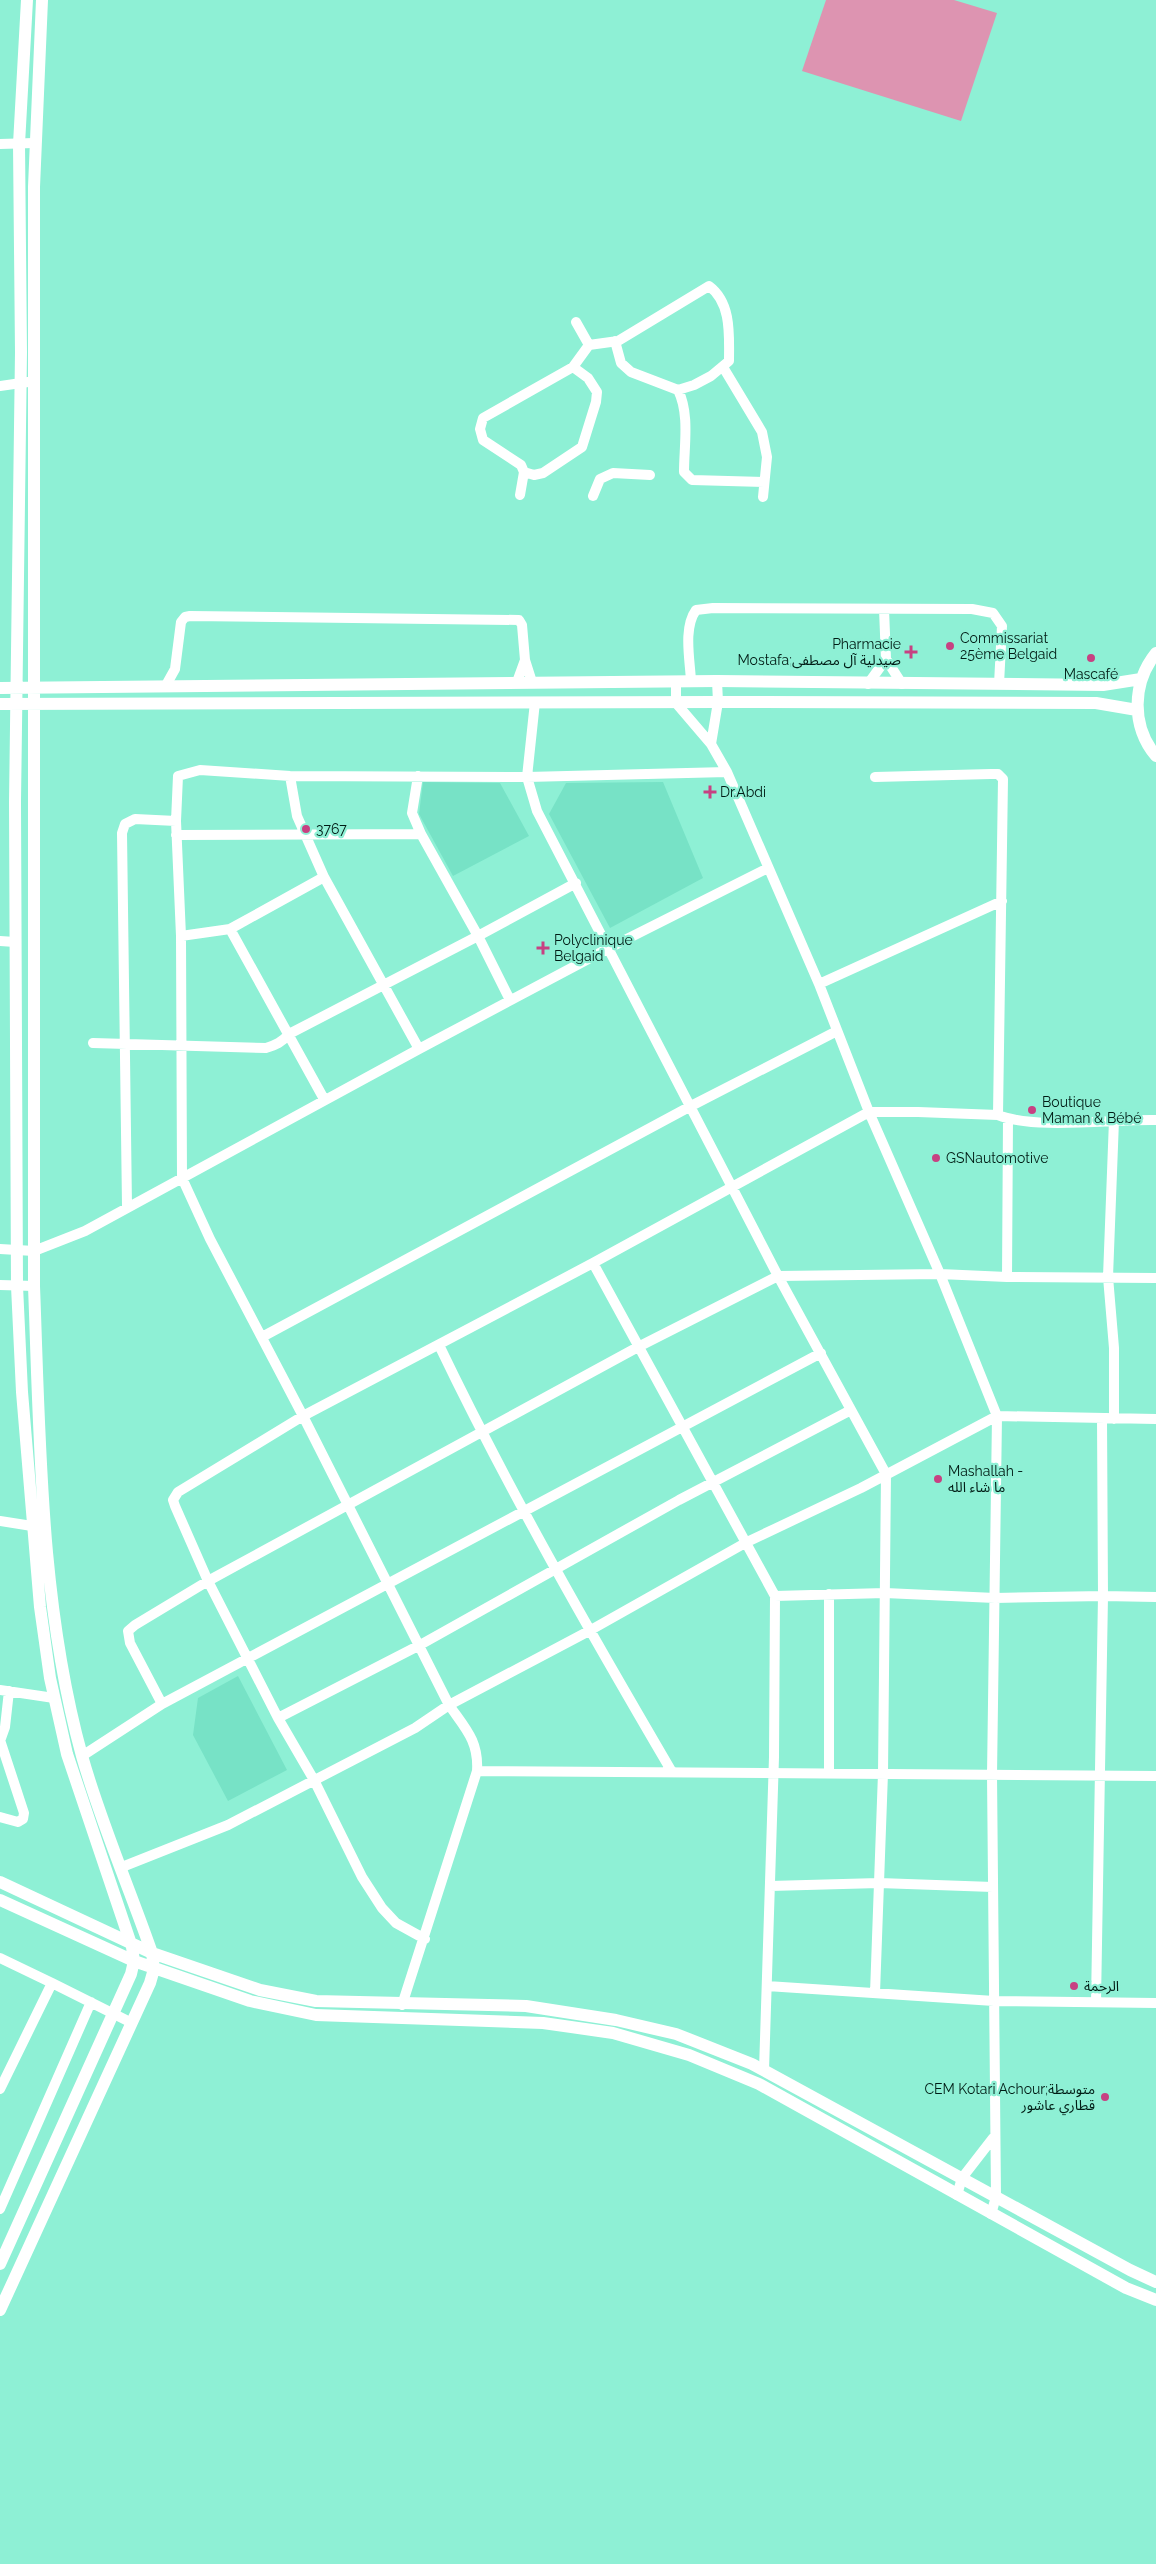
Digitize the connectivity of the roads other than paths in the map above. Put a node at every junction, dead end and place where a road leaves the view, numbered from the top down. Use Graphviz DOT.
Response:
graph roads {
  1 [pos="27,0"];
  2 [pos="42,0"];
  3 [pos="34,143"];
  4 [pos="0,144"];
  5 [pos="19,144"];
  6 [pos="576,322"];
  7 [pos="615,341"];
  8 [pos="589,345"];
  9 [pos="573,367"];
  10 [pos="723,367"];
  11 [pos="34,382"];
  12 [pos="20,383"];
  13 [pos="0,386"];
  14 [pos="678,390"];
  15 [pos="524,472"];
  16 [pos="650,476"];
  17 [pos="764,482"];
  18 [pos="520,495"];
  19 [pos="593,496"];
  20 [pos="763,497"];
  21 [pos="884,608"];
  22 [pos="1156,653"];
  23 [pos="886,659"];
  24 [pos="525,660"];
  25 [pos="176,669"];
  26 [pos="1141,679"];
  27 [pos="717,680"];
  28 [pos="676,681"];
  29 [pos="691,681"];
  30 [pos="517,682"];
  31 [pos="532,682"];
  32 [pos="868,684"];
  33 [pos="902,684"];
  34 [pos="999,684"];
  35 [pos="187,686"];
  36 [pos="165,687"];
  37 [pos="0,688"];
  38 [pos="17,688"];
  39 [pos="33,688"];
  40 [pos="535,702"];
  41 [pos="718,702"];
  42 [pos="676,703"];
  43 [pos="0,704"];
  44 [pos="17,704"];
  45 [pos="33,704"];
  46 [pos="1137,710"];
  47 [pos="711,744"];
  48 [pos="1156,756"];
  49 [pos="727,772"];
  50 [pos="290,776"];
  51 [pos="418,776"];
  52 [pos="526,777"];
  53 [pos="875,778"];
  54 [pos="176,820"];
  55 [pos="304,833"];
  56 [pos="421,834"];
  57 [pos="176,835"];
  58 [pos="768,868"];
  59 [pos="324,877"];
  60 [pos="576,883"];
  61 [pos="1002,901"];
  62 [pos="230,929"];
  63 [pos="181,936"];
  64 [pos="478,936"];
  65 [pos="0,941"];
  66 [pos="15,942"];
  67 [pos="609,948"];
  68 [pos="384,984"];
  69 [pos="819,984"];
  70 [pos="510,1000"];
  71 [pos="837,1031"];
  72 [pos="289,1034"];
  73 [pos="93,1043"];
  74 [pos="125,1045"];
  75 [pos="180,1046"];
  76 [pos="419,1049"];
  77 [pos="324,1099"];
  78 [pos="691,1106"];
  79 [pos="869,1112"];
  80 [pos="1003,1117"];
  81 [pos="1114,1120"];
  82 [pos="1156,1120"];
  83 [pos="182,1178"];
  84 [pos="732,1186"];
  85 [pos="127,1206"];
  86 [pos="0,1249"];
  87 [pos="17,1251"];
  88 [pos="34,1251"];
  89 [pos="592,1263"];
  90 [pos="940,1274"];
  91 [pos="778,1276"];
  92 [pos="1007,1277"];
  93 [pos="1108,1277"];
  94 [pos="1156,1278"];
  95 [pos="0,1284"];
  96 [pos="18,1286"];
  97 [pos="34,1286"];
  98 [pos="262,1337"];
  99 [pos="439,1345"];
  100 [pos="638,1346"];
  101 [pos="821,1353"];
  102 [pos="851,1410"];
  103 [pos="304,1416"];
  104 [pos="997,1416"];
  105 [pos="1102,1418"];
  106 [pos="1114,1419"];
  107 [pos="1156,1419"];
  108 [pos="681,1427"];
  109 [pos="481,1433"];
  110 [pos="886,1474"];
  111 [pos="715,1482"];
  112 [pos="348,1507"];
  113 [pos="523,1510"];
  114 [pos="0,1521"];
  115 [pos="32,1526"];
  116 [pos="747,1542"];
  117 [pos="555,1568"];
  118 [pos="208,1581"];
  119 [pos="388,1584"];
  120 [pos="885,1593"];
  121 [pos="829,1594"];
  122 [pos="775,1596"];
  123 [pos="1103,1596"];
  124 [pos="1156,1597"];
  125 [pos="995,1598"];
  126 [pos="589,1631"];
  127 [pos="420,1645"];
  128 [pos="248,1658"];
  129 [pos="4,1690"];
  130 [pos="54,1698"];
  131 [pos="162,1704"];
  132 [pos="449,1705"];
  133 [pos="278,1718"];
  134 [pos="0,1740"];
  135 [pos="82,1756"];
  136 [pos="477,1771"];
  137 [pos="672,1772"];
  138 [pos="829,1772"];
  139 [pos="773,1773"];
  140 [pos="883,1773"];
  141 [pos="992,1775"];
  142 [pos="1099,1776"];
  143 [pos="1156,1776"];
  144 [pos="314,1780"];
  145 [pos="0,1816"];
  146 [pos="122,1868"];
  147 [pos="0,1882"];
  148 [pos="879,1883"];
  149 [pos="770,1886"];
  150 [pos="993,1887"];
  151 [pos="0,1900"];
  152 [pos="425,1939"];
  153 [pos="131,1943"];
  154 [pos="152,1953"];
  155 [pos="0,1958"];
  156 [pos="134,1960"];
  157 [pos="154,1969"];
  158 [pos="52,1983"];
  159 [pos="767,1986"];
  160 [pos="875,1993"];
  161 [pos="994,2001"];
  162 [pos="91,2002"];
  163 [pos="1096,2002"];
  164 [pos="1156,2003"];
  165 [pos="402,2005"];
  166 [pos="112,2013"];
  167 [pos="132,2023"];
  168 [pos="764,2070"];
  169 [pos="0,2089"];
  170 [pos="993,2138"];
  171 [pos="962,2178"];
  172 [pos="957,2195"];
  173 [pos="996,2197"];
  174 [pos="0,2209"];
  175 [pos="991,2214"];
  176 [pos="0,2264"];
  177 [pos="1156,2282"];
  178 [pos="1156,2300"];
  179 [pos="0,2310"];
  1 -- 5 [label="main road"];
  2 -- 3 [label="main road"];
  3 -- 5 [label="street"];
  3 -- 11 [label="main road"];
  4 -- 5 [label="street"];
  5 -- 12 [label="main road"];
  6 -- 8 [label="street"];
  7 -- 8 [label="street"];
  7 -- 10 [label="street"];
  7 -- 14 [label="street"];
  8 -- 9 [label="street"];
  9 -- 15 [label="street"];
  9 -- 15 [label="street"];
  10 -- 14 [label="street"];
  10 -- 17 [label="street"];
  11 -- 12 [label="street"];
  11 -- 39 [label="main road"];
  12 -- 13 [label="street"];
  12 -- 38 [label="main road"];
  14 -- 17 [label="street"];
  15 -- 18 [label="street"];
  16 -- 19 [label="street"];
  17 -- 20 [label="street"];
  21 -- 23 [label="street"];
  21 -- 29 [label="street"];
  21 -- 34 [label="street"];
  22 -- 26 [label="main road"];
  23 -- 32 [label="street"];
  23 -- 33 [label="street"];
  24 -- 25 [label="street"];
  24 -- 30 [label="street"];
  24 -- 31 [label="street"];
  25 -- 35 [label="street"];
  25 -- 36 [label="street"];
  26 -- 34 [label="main road"];
  26 -- 46 [label="main road"];
  27 -- 29 [label="main road"];
  27 -- 32 [label="main road"];
  27 -- 41 [label="street"];
  28 -- 29 [label="main road"];
  28 -- 31 [label="main road"];
  28 -- 42 [label="street"];
  30 -- 31 [label="main road"];
  30 -- 35 [label="main road"];
  32 -- 33 [label="main road"];
  33 -- 34 [label="main road"];
  35 -- 36 [label="main road"];
  36 -- 39 [label="main road"];
  37 -- 38 [label="main road"];
  38 -- 39 [label="main road"];
  38 -- 44 [label="main road"];
  39 -- 45 [label="main road"];
  40 -- 42 [label="main road"];
  40 -- 45 [label="main road"];
  40 -- 52 [label="street"];
  41 -- 42 [label="main road"];
  41 -- 46 [label="main road"];
  41 -- 47 [label="street"];
  42 -- 47 [label="street"];
  43 -- 44 [label="main road"];
  44 -- 45 [label="main road"];
  44 -- 66 [label="main road"];
  45 -- 88 [label="main road"];
  46 -- 48 [label="main road"];
  47 -- 49 [label="street"];
  49 -- 52 [label="street"];
  49 -- 58 [label="street"];
  50 -- 51 [label="street"];
  50 -- 54 [label="street"];
  50 -- 55 [label="street"];
  51 -- 52 [label="street"];
  51 -- 56 [label="street"];
  52 -- 60 [label="street"];
  53 -- 61 [label="street"];
  54 -- 57 [label="street"];
  54 -- 74 [label="street"];
  55 -- 56 [label="street"];
  55 -- 57 [label="street"];
  55 -- 59 [label="street"];
  56 -- 64 [label="street"];
  57 -- 63 [label="street"];
  58 -- 67 [label="street"];
  58 -- 69 [label="street"];
  59 -- 62 [label="street"];
  59 -- 68 [label="street"];
  60 -- 64 [label="street"];
  60 -- 67 [label="street"];
  61 -- 69 [label="street"];
  61 -- 80 [label="street"];
  62 -- 63 [label="street"];
  62 -- 72 [label="street"];
  63 -- 75 [label="street"];
  64 -- 68 [label="street"];
  64 -- 70 [label="street"];
  65 -- 66 [label="street"];
  66 -- 87 [label="main road"];
  67 -- 70 [label="street"];
  67 -- 78 [label="street"];
  68 -- 72 [label="street"];
  68 -- 76 [label="street"];
  69 -- 71 [label="street"];
  70 -- 76 [label="street"];
  71 -- 78 [label="street"];
  71 -- 79 [label="street"];
  72 -- 75 [label="street"];
  72 -- 77 [label="street"];
  73 -- 74 [label="street"];
  74 -- 75 [label="street"];
  74 -- 85 [label="street"];
  75 -- 83 [label="street"];
  76 -- 77 [label="street"];
  77 -- 83 [label="street"];
  78 -- 84 [label="street"];
  78 -- 98 [label="street"];
  79 -- 80 [label="street"];
  79 -- 84 [label="street"];
  79 -- 90 [label="street"];
  80 -- 81 [label="street"];
  80 -- 92 [label="street"];
  81 -- 82 [label="street"];
  81 -- 93 [label="street"];
  83 -- 85 [label="street"];
  83 -- 98 [label="street"];
  84 -- 89 [label="street"];
  84 -- 91 [label="street"];
  85 -- 88 [label="street"];
  86 -- 87 [label="street"];
  87 -- 88 [label="street"];
  87 -- 96 [label="main road"];
  88 -- 97 [label="main road"];
  89 -- 99 [label="street"];
  89 -- 100 [label="street"];
  90 -- 91 [label="street"];
  90 -- 92 [label="street"];
  90 -- 104 [label="street"];
  91 -- 100 [label="street"];
  91 -- 101 [label="street"];
  92 -- 93 [label="street"];
  93 -- 94 [label="street"];
  93 -- 106 [label="street"];
  95 -- 96 [label="street"];
  96 -- 97 [label="street"];
  96 -- 115 [label="main road"];
  97 -- 135 [label="main road"];
  98 -- 103 [label="street"];
  99 -- 103 [label="street"];
  99 -- 109 [label="street"];
  100 -- 108 [label="street"];
  100 -- 109 [label="street"];
  101 -- 102 [label="street"];
  101 -- 108 [label="street"];
  102 -- 110 [label="street"];
  102 -- 111 [label="street"];
  103 -- 112 [label="street"];
  103 -- 118 [label="street"];
  104 -- 105 [label="street"];
  104 -- 110 [label="street"];
  104 -- 125 [label="street"];
  105 -- 106 [label="street"];
  105 -- 123 [label="street"];
  106 -- 107 [label="street"];
  108 -- 111 [label="street"];
  108 -- 113 [label="street"];
  109 -- 112 [label="street"];
  109 -- 113 [label="street"];
  110 -- 116 [label="street"];
  110 -- 120 [label="street"];
  111 -- 116 [label="street"];
  111 -- 117 [label="street"];
  112 -- 118 [label="street"];
  112 -- 119 [label="street"];
  113 -- 117 [label="street"];
  113 -- 119 [label="street"];
  114 -- 115 [label="street"];
  115 -- 130 [label="main road"];
  116 -- 122 [label="street"];
  116 -- 126 [label="street"];
  117 -- 126 [label="street"];
  117 -- 127 [label="street"];
  118 -- 128 [label="street"];
  118 -- 131 [label="street"];
  119 -- 127 [label="street"];
  119 -- 128 [label="street"];
  120 -- 121 [label="street"];
  120 -- 125 [label="street"];
  120 -- 140 [label="street"];
  121 -- 122 [label="street"];
  121 -- 138 [label="street"];
  122 -- 139 [label="street"];
  123 -- 124 [label="street"];
  123 -- 125 [label="street"];
  123 -- 142 [label="street"];
  125 -- 141 [label="street"];
  126 -- 132 [label="street"];
  126 -- 137 [label="street"];
  127 -- 132 [label="street"];
  127 -- 133 [label="street"];
  128 -- 131 [label="street"];
  128 -- 133 [label="street"];
  129 -- 130 [label="street"];
  129 -- 134 [label="street"];
  130 -- 153 [label="main road"];
  131 -- 135 [label="street"];
  132 -- 136 [label="street"];
  132 -- 144 [label="street"];
  133 -- 144 [label="street"];
  134 -- 145 [label="street"];
  135 -- 146 [label="main road"];
  136 -- 137 [label="street"];
  136 -- 152 [label="street"];
  137 -- 139 [label="street"];
  138 -- 139 [label="street"];
  138 -- 140 [label="street"];
  139 -- 149 [label="street"];
  140 -- 141 [label="street"];
  140 -- 148 [label="street"];
  141 -- 142 [label="street"];
  141 -- 150 [label="street"];
  142 -- 143 [label="street"];
  142 -- 163 [label="street"];
  144 -- 146 [label="street"];
  144 -- 152 [label="street"];
  146 -- 154 [label="main road"];
  147 -- 153 [label="main road"];
  148 -- 149 [label="street"];
  148 -- 150 [label="street"];
  148 -- 160 [label="street"];
  149 -- 159 [label="street"];
  150 -- 161 [label="street"];
  151 -- 156 [label="main road"];
  152 -- 165 [label="street"];
  153 -- 154 [label="main road"];
  153 -- 156 [label="main road"];
  154 -- 157 [label="main road"];
  154 -- 165 [label="main road"];
  155 -- 158 [label="street"];
  156 -- 157 [label="main road"];
  156 -- 166 [label="main road"];
  157 -- 167 [label="main road"];
  157 -- 172 [label="main road"];
  158 -- 162 [label="street"];
  158 -- 169 [label="street"];
  159 -- 160 [label="street"];
  159 -- 168 [label="street"];
  160 -- 161 [label="street"];
  161 -- 163 [label="street"];
  161 -- 170 [label="street"];
  162 -- 166 [label="street"];
  162 -- 174 [label="street"];
  163 -- 164 [label="street"];
  165 -- 168 [label="main road"];
  166 -- 167 [label="street"];
  166 -- 176 [label="main road"];
  167 -- 179 [label="main road"];
  168 -- 171 [label="main road"];
  170 -- 171 [label="street"];
  170 -- 173 [label="street"];
  171 -- 172 [label="street"];
  171 -- 173 [label="main road"];
  172 -- 175 [label="main road"];
  173 -- 175 [label="street"];
  173 -- 177 [label="main road"];
  175 -- 178 [label="main road"];
}
